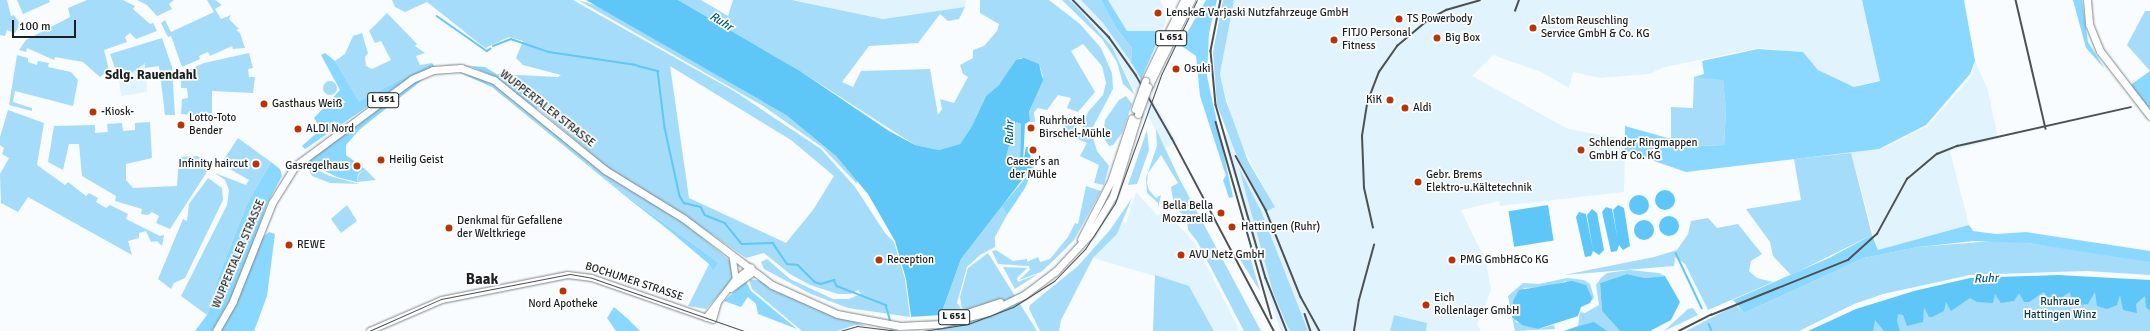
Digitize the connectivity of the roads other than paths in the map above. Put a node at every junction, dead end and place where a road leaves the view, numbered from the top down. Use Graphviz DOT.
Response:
graph roads {
  1 [pos="1184,0"];
  2 [pos="1191,0"];
  3 [pos="2087,0"];
  4 [pos="1149,81"];
  5 [pos="2150,116"];
  6 [pos="733,254"];
  7 [pos="751,268"];
  8 [pos="736,279"];
  9 [pos="731,289"];
  10 [pos="718,303"];
  11 [pos="706,318"];
  12 [pos="216,331"];
  13 [pos="370,331"];
  1 -- 4 [label="main road, L 651"];
  2 -- 4 [label="main road, L 651"];
  3 -- 5 [label="main road"];
  4 -- 7 [label="main road, L 651, bridge"];
  6 -- 7 [label="main road, WUPPERTALER STRASSE / L 651"];
  6 -- 8 [label="street"];
  6 -- 12 [label="main road, WUPPERTALER STRASSE / L 651"];
  7 -- 8 [label="street, BOCHUMER STRASSE"];
  7 -- 9 [label="street, BOCHUMER STRASSE"];
  8 -- 9 [label="street, BOCHUMER STRASSE"];
  9 -- 10 [label="street, BOCHUMER STRASSE"];
  10 -- 11 [label="street, BOCHUMER STRASSE"];
  10 -- 11 [label="street, BOCHUMER STRASSE"];
  11 -- 13 [label="street, BOCHUMER STRASSE"];
}
